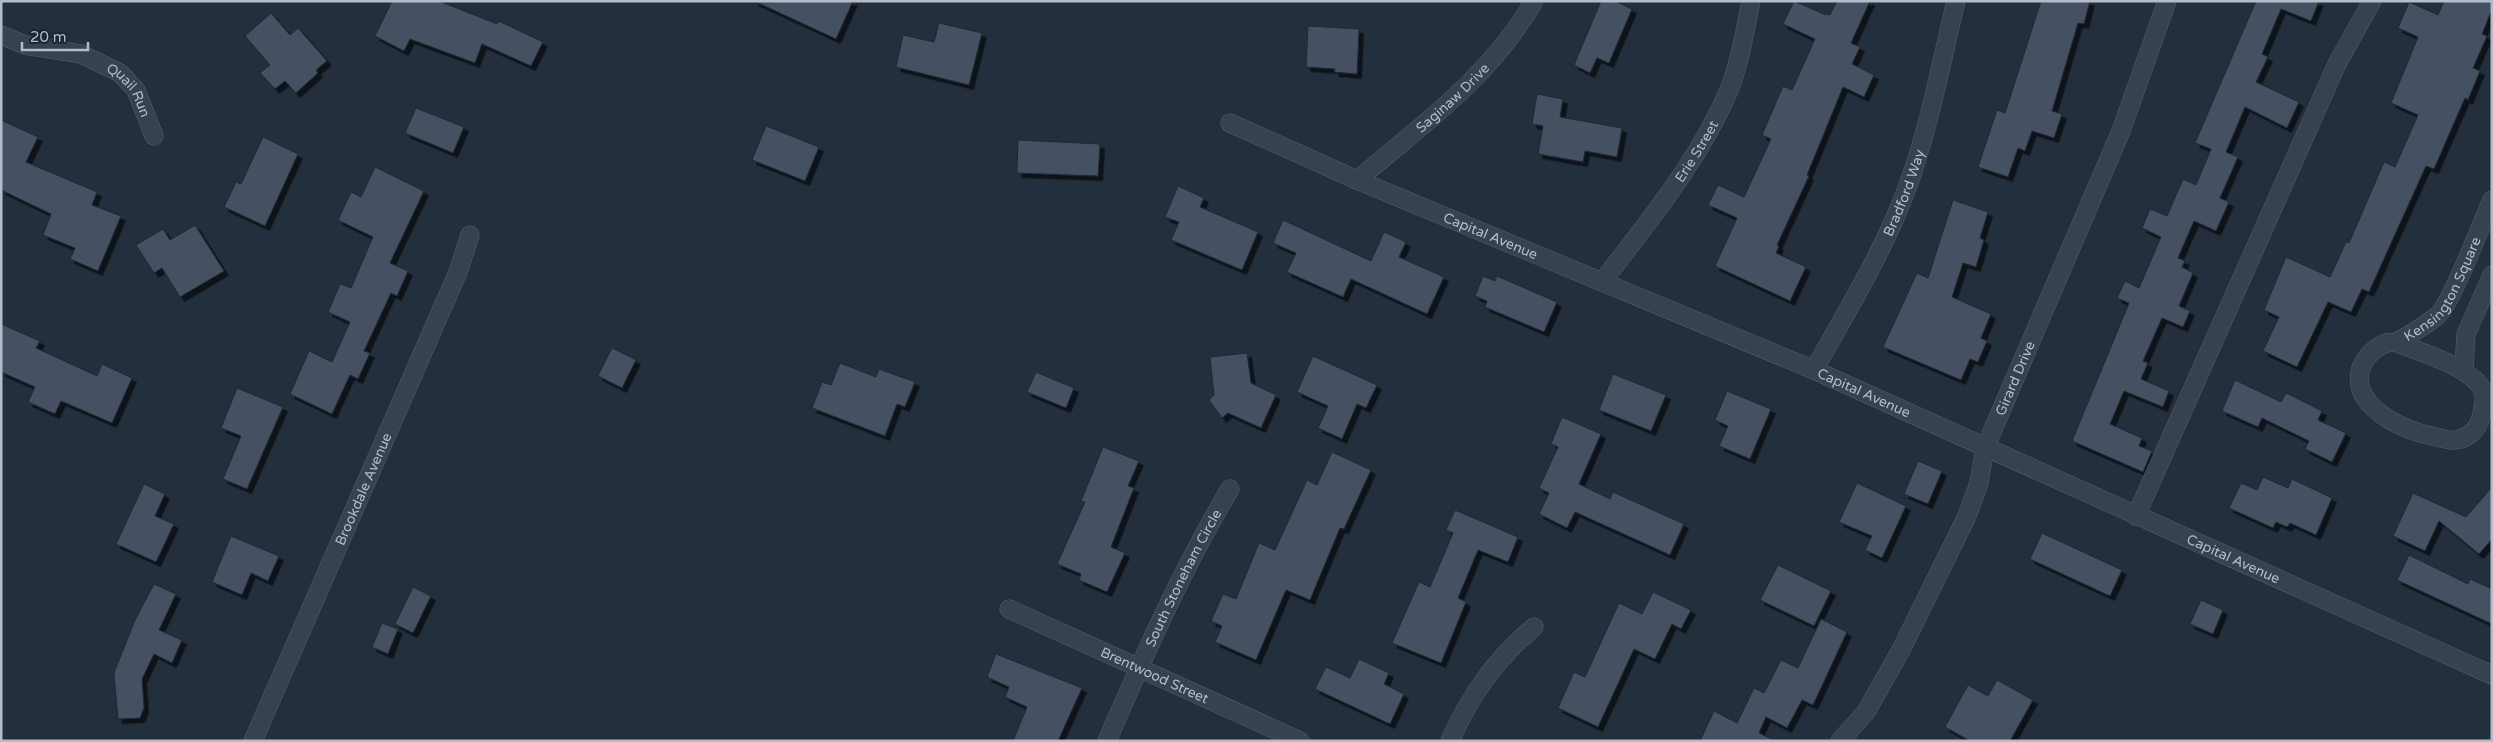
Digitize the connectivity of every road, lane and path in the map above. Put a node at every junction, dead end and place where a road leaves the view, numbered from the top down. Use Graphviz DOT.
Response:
graph roads {
  1 [pos="1534,1"];
  2 [pos="1751,1"];
  3 [pos="1956,1"];
  4 [pos="2166,1"];
  5 [pos="2372,1"];
  6 [pos="1,35"];
  7 [pos="1230,122"];
  8 [pos="154,136"];
  9 [pos="1357,180"];
  10 [pos="2492,200"];
  11 [pos="470,235"];
  12 [pos="2492,275"];
  13 [pos="1603,282"];
  14 [pos="2395,342"];
  15 [pos="1814,370"];
  16 [pos="2464,371"];
  17 [pos="1985,448"];
  18 [pos="1230,489"];
  19 [pos="2136,516"];
  20 [pos="1009,609"];
  21 [pos="1534,627"];
  22 [pos="1139,668"];
  23 [pos="2492,675"];
  24 [pos="253,741"];
  25 [pos="1106,741"];
  26 [pos="1300,741"];
  27 [pos="1450,741"];
  28 [pos="1840,741"];
  1 -- 9 [label="street, Saginaw Drive"];
  2 -- 13 [label="street, Erie Street"];
  3 -- 15 [label="street, Bradford Way"];
  4 -- 17 [label="street, Girard Drive"];
  5 -- 19 [label="street"];
  6 -- 8 [label="street, Quail Run"];
  7 -- 9 [label="street, Capital Avenue"];
  9 -- 13 [label="street, Capital Avenue"];
  10 -- 14 [label="street, Kensington Square"];
  11 -- 24 [label="street, Brookdale Avenue"];
  12 -- 16 [label="street"];
  13 -- 15 [label="street, Capital Avenue"];
  14 -- 16 [label="street, Kensington Square"];
  14 -- 16 [label="street, Kensington Square"];
  15 -- 17 [label="street, Capital Avenue"];
  17 -- 19 [label="street, Capital Avenue"];
  17 -- 28 [label="street, Girard Drive"];
  18 -- 22 [label="street, South Stoneham Circle"];
  19 -- 23 [label="street, Capital Avenue"];
  20 -- 22 [label="street, Brentwood Street"];
  21 -- 27 [label="street"];
  22 -- 25 [label="street, South Stoneham Circle"];
  22 -- 26 [label="street, Brentwood Street"];
}
